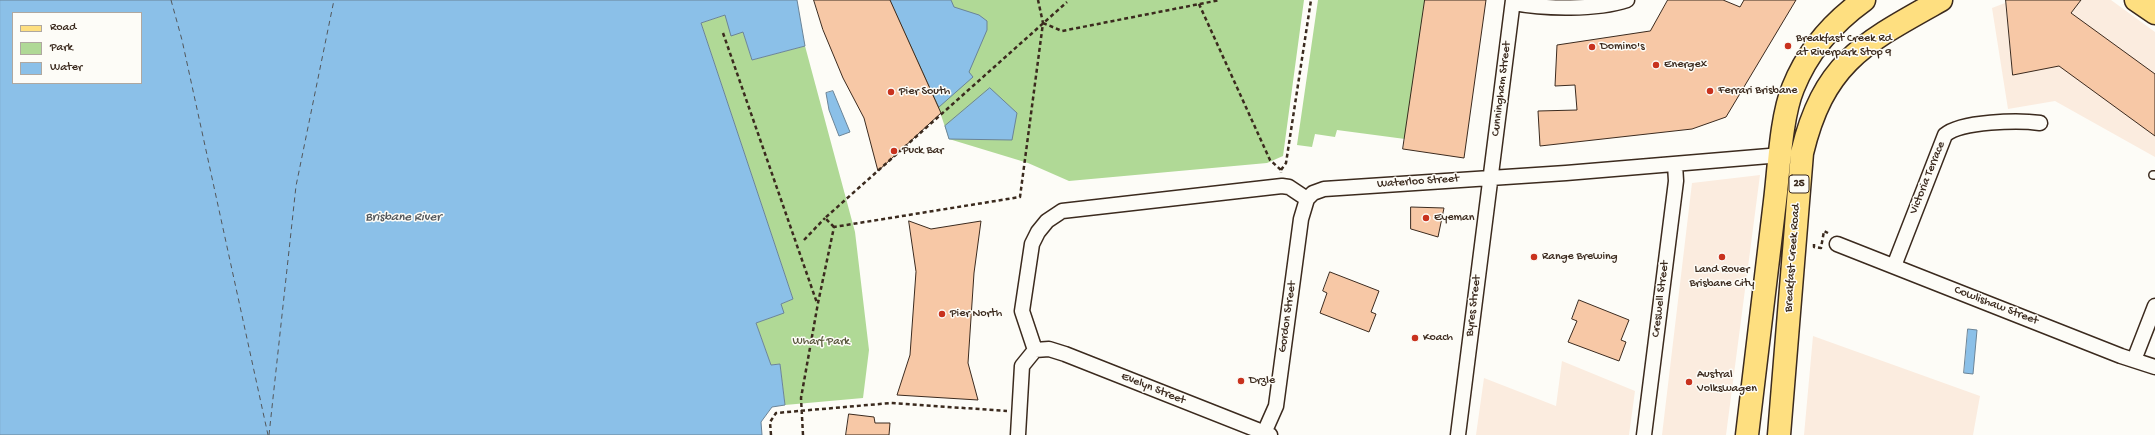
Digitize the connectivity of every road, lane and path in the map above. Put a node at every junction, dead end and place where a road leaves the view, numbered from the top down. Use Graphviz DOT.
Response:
graph roads {
  1 [pos="1038,0"];
  2 [pos="1220,0"];
  3 [pos="1311,0"];
  4 [pos="1627,0"];
  5 [pos="1864,0"];
  6 [pos="1941,0"];
  7 [pos="2136,0"];
  8 [pos="1067,2"];
  9 [pos="1513,2"];
  10 [pos="1199,4"];
  11 [pos="2155,13"];
  12 [pos="1043,23"];
  13 [pos="723,33"];
  14 [pos="2040,124"];
  15 [pos="1781,155"];
  16 [pos="1675,164"];
  17 [pos="1281,170"];
  18 [pos="1490,177"];
  19 [pos="1282,186"];
  20 [pos="1307,199"];
  21 [pos="825,218"];
  22 [pos="834,227"];
  23 [pos="804,240"];
  24 [pos="1815,241"];
  25 [pos="1833,242"];
  26 [pos="1894,266"];
  27 [pos="818,303"];
  28 [pos="2155,306"];
  29 [pos="1035,350"];
  30 [pos="2134,360"];
  31 [pos="2155,367"];
  32 [pos="800,410"];
  33 [pos="1019,412"];
  34 [pos="1267,434"];
  35 [pos="771,435"];
  36 [pos="803,435"];
  37 [pos="1018,435"];
  38 [pos="1458,435"];
  39 [pos="1644,435"];
  40 [pos="1747,435"];
  41 [pos="1779,435"];
  1 -- 12 [label="path"];
  2 -- 10 [label="path"];
  3 -- 17 [label="path"];
  4 -- 9 [label="street"];
  5 -- 15 [label="main road, Breakfast Creek Road / 25"];
  6 -- 41 [label="main road, Breakfast Creek Road / 25"];
  7 -- 11 [label="main road"];
  8 -- 12 [label="path"];
  9 -- 18 [label="street, Cunningham Street"];
  10 -- 12 [label="path"];
  10 -- 17 [label="path"];
  12 -- 21 [label="path"];
  12 -- 22 [label="path"];
  13 -- 27 [label="path"];
  14 -- 26 [label="street, Victoria Terrace"];
  15 -- 16 [label="street, Waterloo Street"];
  15 -- 40 [label="main road, Breakfast Creek Road / 25"];
  16 -- 18 [label="street, Waterloo Street"];
  16 -- 39 [label="street, Creswell Street"];
  17 -- 19 [label="path"];
  18 -- 20 [label="street, Waterloo Street"];
  18 -- 38 [label="street, Byres Street"];
  19 -- 20 [label="street"];
  19 -- 29 [label="street"];
  20 -- 34 [label="street, Gordon Street"];
  21 -- 22 [label="path"];
  21 -- 23 [label="path"];
  22 -- 27 [label="path"];
  24 -- 25 [label="path"];
  25 -- 26 [label="street, Cowlishaw Street"];
  26 -- 30 [label="street, Cowlishaw Street"];
  27 -- 32 [label="path"];
  28 -- 30 [label="street"];
  29 -- 33 [label="street"];
  29 -- 34 [label="street, Evelyn Street"];
  30 -- 31 [label="street, Cowlishaw Street"];
  32 -- 33 [label="path"];
  32 -- 35 [label="path"];
  32 -- 36 [label="path"];
  33 -- 37 [label="street"];
}
